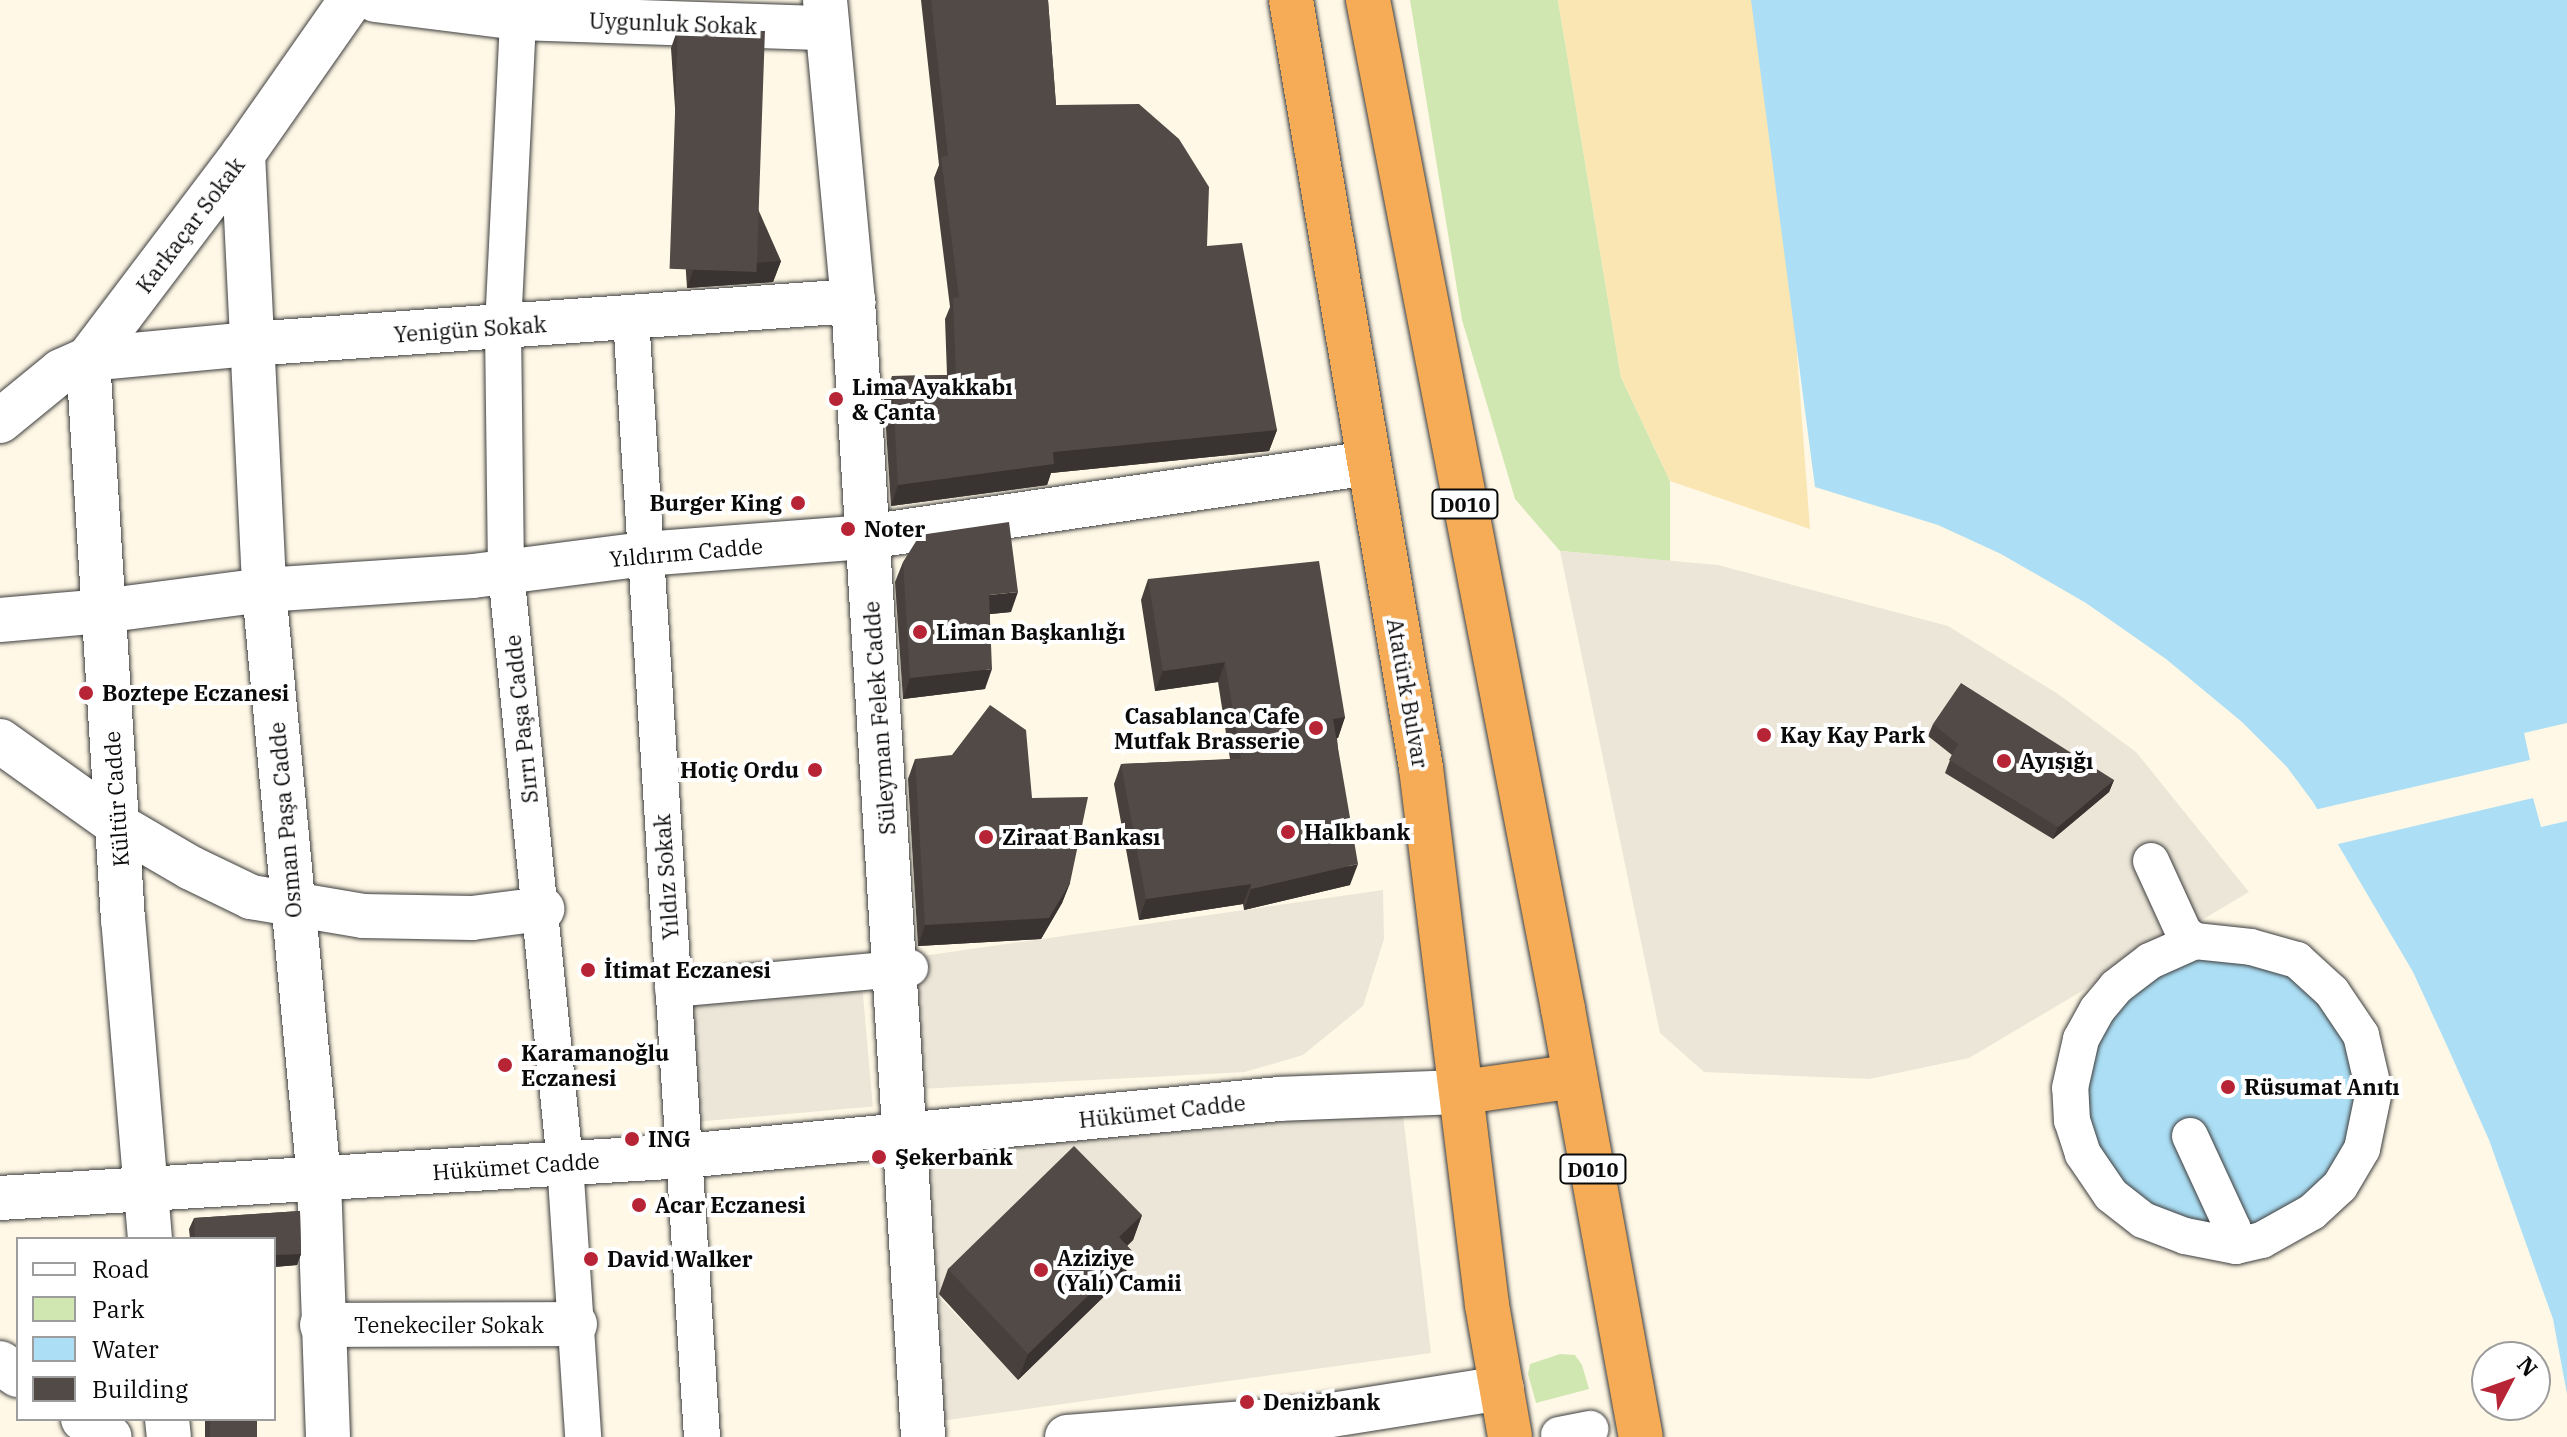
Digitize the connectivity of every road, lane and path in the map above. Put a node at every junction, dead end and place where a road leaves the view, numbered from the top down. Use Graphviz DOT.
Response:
graph roads {
  1 [pos="351,0"];
  2 [pos="375,0"];
  3 [pos="1291,0"];
  4 [pos="1368,0"];
  5 [pos="519,9"];
  6 [pos="826,14"];
  7 [pos="243,154"];
  8 [pos="853,301"];
  9 [pos="631,318"];
  10 [pos="503,327"];
  11 [pos="250,344"];
  12 [pos="88,359"];
  13 [pos="0,421"];
  14 [pos="1369,463"];
  15 [pos="867,537"];
  16 [pos="644,554"];
  17 [pos="506,572"];
  18 [pos="264,590"];
  19 [pos="102,611"];
  20 [pos="0,620"];
  21 [pos="0,741"];
  22 [pos="119,826"];
  23 [pos="2151,861"];
  24 [pos="293,904"];
  25 [pos="542,909"];
  26 [pos="2195,941"];
  27 [pos="903,968"];
  28 [pos="673,989"];
  29 [pos="1575,1076"];
  30 [pos="1463,1092"];
  31 [pos="904,1136"];
  32 [pos="2190,1136"];
  33 [pos="684,1156"];
  34 [pos="565,1163"];
  35 [pos="319,1180"];
  36 [pos="145,1189"];
  37 [pos="0,1198"];
  38 [pos="150,1237"];
  39 [pos="2234,1237"];
  40 [pos="575,1324"];
  41 [pos="322,1325"];
  42 [pos="1502,1388"];
  43 [pos="1319,1417"];
  44 [pos="86,1421"];
  45 [pos="110,1437"];
  46 [pos="328,1437"];
  47 [pos="583,1437"];
  48 [pos="702,1437"];
  49 [pos="923,1437"];
  50 [pos="1067,1437"];
  51 [pos="1356,1437"];
  52 [pos="1510,1437"];
  53 [pos="1641,1437"];
  1 -- 7 [label="street, Karkaçar Sokak"];
  2 -- 5 [label="street, Uygunluk Sokak"];
  3 -- 14 [label="highway, Atatürk Bulvar"];
  4 -- 29 [label="highway, D010"];
  5 -- 6 [label="street, Uygunluk Sokak"];
  5 -- 10 [label="street, Sırrı Paşa Cadde"];
  6 -- 8 [label="street, Süleyman Felek Cadde"];
  7 -- 11 [label="street, Osman Paşa Cadde"];
  7 -- 12 [label="street, Karkaçar Sokak"];
  8 -- 9 [label="street, Yenigün Sokak"];
  8 -- 15 [label="street, Süleyman Felek Cadde"];
  9 -- 10 [label="street, Yenigün Sokak"];
  9 -- 16 [label="street, Yıldız Sokak"];
  10 -- 11 [label="street, Yenigün Sokak"];
  10 -- 17 [label="street, Sırrı Paşa Cadde"];
  11 -- 12 [label="street, Yenigün Sokak"];
  11 -- 18 [label="street, Osman Paşa Cadde"];
  12 -- 13 [label="street, Karkaçar Sokak"];
  12 -- 19 [label="street, Kültür Cadde"];
  14 -- 15 [label="street, Yıldırım Cadde"];
  14 -- 30 [label="highway, Atatürk Bulvar"];
  15 -- 16 [label="street, Yıldırım Cadde"];
  15 -- 27 [label="street, Süleyman Felek Cadde"];
  16 -- 17 [label="street, Yıldırım Cadde"];
  16 -- 28 [label="street, Yıldız Sokak"];
  17 -- 18 [label="street, Yıldırım Cadde"];
  17 -- 25 [label="street, Sırrı Paşa Cadde"];
  18 -- 19 [label="street, Yıldırım Cadde"];
  18 -- 24 [label="street, Osman Paşa Cadde"];
  19 -- 20 [label="street, Yıldırım Cadde"];
  19 -- 22 [label="street, Kültür Cadde"];
  21 -- 22 [label="street"];
  22 -- 24 [label="street"];
  22 -- 36 [label="street, Kültür Cadde"];
  23 -- 26 [label="street"];
  24 -- 25 [label="street"];
  24 -- 35 [label="street, Osman Paşa Cadde"];
  25 -- 34 [label="street, Sırrı Paşa Cadde"];
  26 -- 39 [label="street"];
  26 -- 39 [label="street"];
  27 -- 28 [label="street"];
  27 -- 31 [label="street, Süleyman Felek Cadde"];
  28 -- 33 [label="street, Yıldız Sokak"];
  29 -- 30 [label="highway"];
  29 -- 53 [label="highway, D010"];
  30 -- 31 [label="street, Hükümet Cadde"];
  30 -- 42 [label="highway, Atatürk Bulvar"];
  31 -- 33 [label="street, Hükümet Cadde"];
  31 -- 49 [label="street, Süleyman Felek Cadde"];
  32 -- 39 [label="street"];
  33 -- 34 [label="street, Hükümet Cadde"];
  33 -- 48 [label="street, Yıldız Sokak"];
  34 -- 35 [label="street, Hükümet Cadde"];
  34 -- 40 [label="street, Sırrı Paşa Cadde"];
  35 -- 36 [label="street, Hükümet Cadde"];
  35 -- 41 [label="street, Osman Paşa Cadde"];
  36 -- 37 [label="street, Hükümet Cadde"];
  36 -- 38 [label="street, Kültür Cadde"];
  40 -- 41 [label="street, Tenekeciler Sokak"];
  40 -- 47 [label="street, Sırrı Paşa Cadde"];
  41 -- 46 [label="street, Osman Paşa Cadde"];
  42 -- 43 [label="street"];
  42 -- 52 [label="highway, Atatürk Bulvar"];
  43 -- 50 [label="street"];
  43 -- 51 [label="street"];
  44 -- 45 [label="street"];
}
